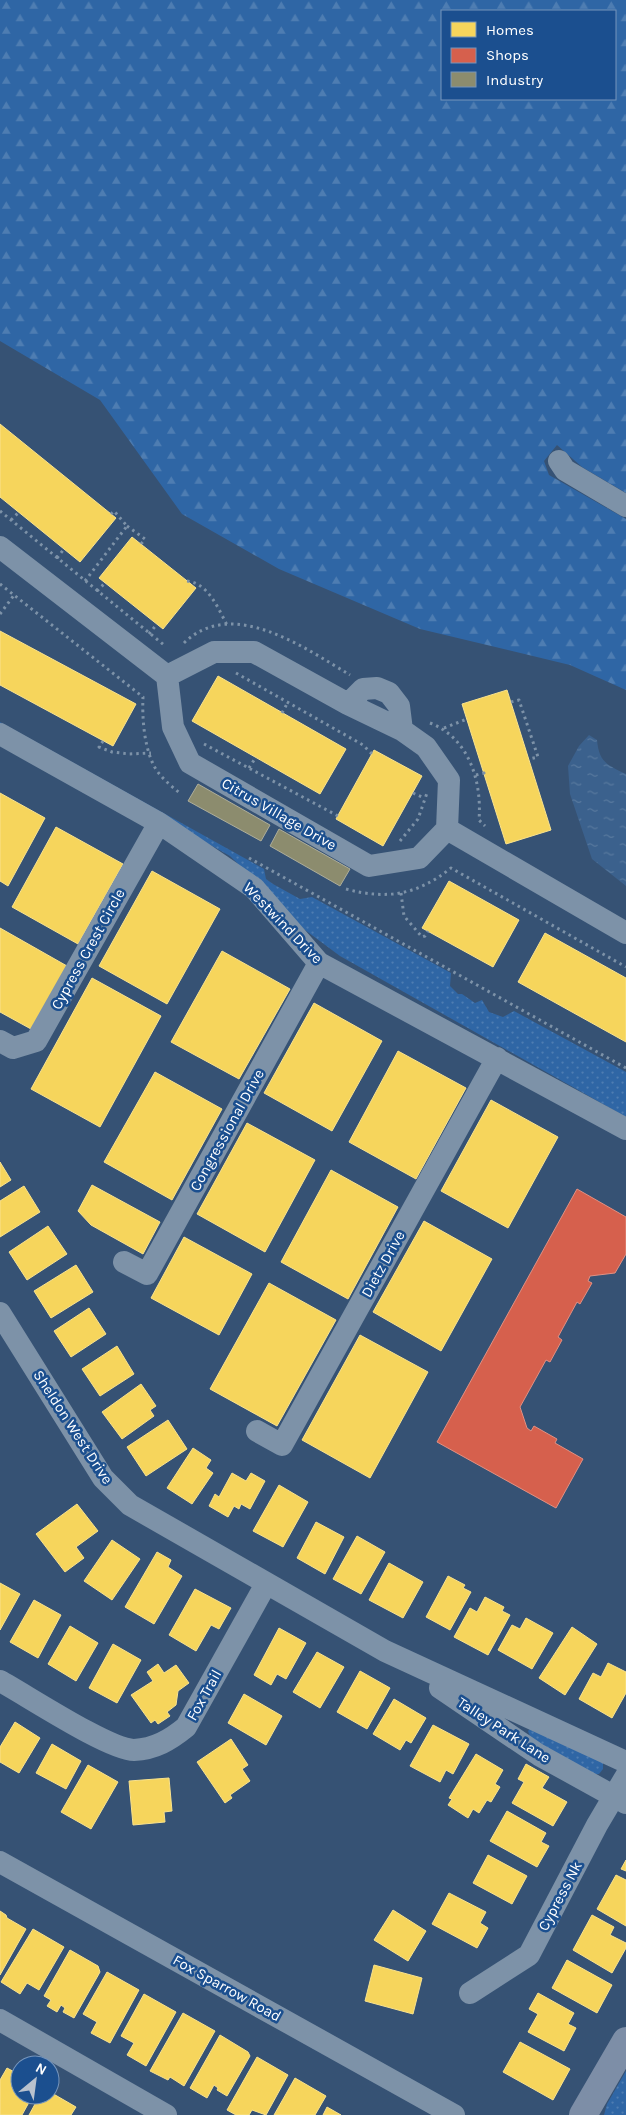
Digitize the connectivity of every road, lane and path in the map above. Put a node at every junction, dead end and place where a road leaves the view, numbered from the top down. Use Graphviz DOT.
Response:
graph roads {
  1 [pos="559,461"];
  2 [pos="626,506"];
  3 [pos="0,511"];
  4 [pos="18,512"];
  5 [pos="110,514"];
  6 [pos="11,520"];
  7 [pos="127,526"];
  8 [pos="141,544"];
  9 [pos="0,547"];
  10 [pos="64,549"];
  11 [pos="57,558"];
  12 [pos="85,581"];
  13 [pos="187,581"];
  14 [pos="105,583"];
  15 [pos="0,584"];
  16 [pos="97,591"];
  17 [pos="14,595"];
  18 [pos="0,614"];
  19 [pos="157,624"];
  20 [pos="227,625"];
  21 [pos="149,634"];
  22 [pos="181,646"];
  23 [pos="168,648"];
  24 [pos="230,670"];
  25 [pos="167,676"];
  26 [pos="358,680"];
  27 [pos="288,702"];
  28 [pos="511,702"];
  29 [pos="282,713"];
  30 [pos="467,719"];
  31 [pos="443,728"];
  32 [pos="0,734"];
  33 [pos="197,740"];
  34 [pos="103,741"];
  35 [pos="150,753"];
  36 [pos="372,754"];
  37 [pos="256,757"];
  38 [pos="529,759"];
  39 [pos="249,768"];
  40 [pos="431,786"];
  41 [pos="413,793"];
  42 [pos="181,794"];
  43 [pos="424,798"];
  44 [pos="338,816"];
  45 [pos="159,823"];
  46 [pos="447,829"];
  47 [pos="396,848"];
  48 [pos="248,857"];
  49 [pos="346,889"];
  50 [pos="401,893"];
  51 [pos="428,931"];
  52 [pos="626,933"];
  53 [pos="320,963"];
  54 [pos="626,967"];
  55 [pos="0,1041"];
  56 [pos="497,1058"];
  57 [pos="626,1068"];
  58 [pos="626,1129"];
  59 [pos="124,1262"];
  60 [pos="0,1313"];
  61 [pos="257,1431"];
  62 [pos="266,1584"];
  63 [pos="386,1651"];
  64 [pos="0,1680"];
  65 [pos="626,1762"];
  66 [pos="626,1776"];
  67 [pos="620,1800"];
  68 [pos="0,1862"];
  69 [pos="470,1993"];
  70 [pos="0,2020"];
  71 [pos="626,2041"];
  72 [pos="166,2115"];
  73 [pos="454,2115"];
  74 [pos="583,2115"];
  1 -- 2 [label="street"];
  3 -- 6 [label="path"];
  4 -- 6 [label="path"];
  5 -- 7 [label="path"];
  6 -- 11 [label="path"];
  7 -- 8 [label="path"];
  7 -- 12 [label="path"];
  9 -- 25 [label="street"];
  10 -- 11 [label="path"];
  11 -- 12 [label="path"];
  12 -- 16 [label="path"];
  13 -- 20 [label="path"];
  14 -- 16 [label="path"];
  15 -- 17 [label="path"];
  16 -- 21 [label="path"];
  17 -- 18 [label="path"];
  17 -- 35 [label="path"];
  19 -- 21 [label="path"];
  20 -- 22 [label="path"];
  20 -- 26 [label="path"];
  21 -- 23 [label="path"];
  24 -- 27 [label="path"];
  25 -- 46 [label="street"];
  25 -- 46 [label="street, Citrus Village Drive"];
  27 -- 29 [label="path"];
  27 -- 36 [label="path"];
  28 -- 38 [label="path"];
  30 -- 31 [label="path"];
  32 -- 45 [label="street, Westwind Drive"];
  33 -- 39 [label="path"];
  34 -- 35 [label="path"];
  35 -- 42 [label="path"];
  37 -- 39 [label="path"];
  39 -- 44 [label="path"];
  40 -- 43 [label="path"];
  41 -- 43 [label="path"];
  43 -- 47 [label="path"];
  45 -- 53 [label="street, Westwind Drive"];
  45 -- 55 [label="street, Cypress Crest Circle"];
  46 -- 52 [label="street"];
  48 -- 57 [label="path"];
  49 -- 50 [label="path"];
  50 -- 51 [label="path"];
  50 -- 54 [label="path"];
  53 -- 56 [label="street, Westwind Drive"];
  53 -- 59 [label="street, Congressional Drive"];
  56 -- 58 [label="street, Westwind Drive"];
  56 -- 61 [label="street, Dietz Drive"];
  60 -- 62 [label="street, Sheldon West Drive"];
  62 -- 63 [label="street, Talley Park Lane"];
  62 -- 64 [label="street, Fox Trail"];
  63 -- 65 [label="street, Talley Park Lane"];
  63 -- 67 [label="street, Talley Park Lane"];
  66 -- 67 [label="street, Cypress Nk"];
  67 -- 69 [label="street, Cypress Nk"];
  68 -- 73 [label="street, Fox Sparrow Road"];
  70 -- 72 [label="street"];
  71 -- 74 [label="main road"];
}
